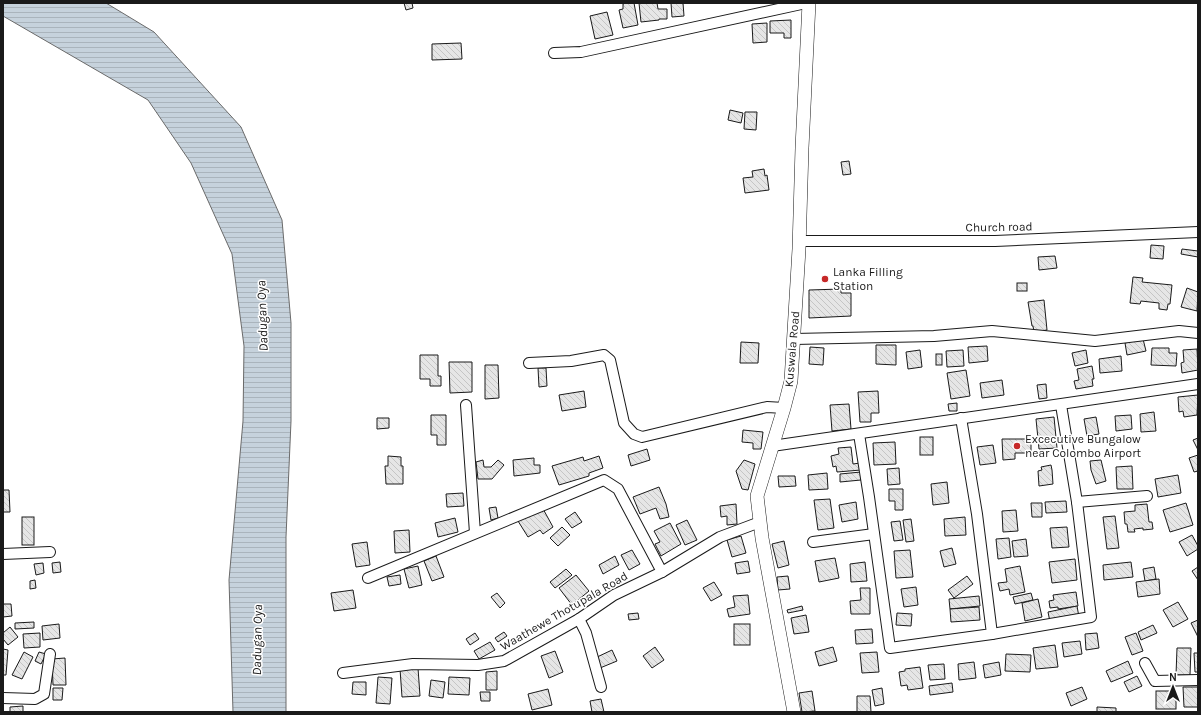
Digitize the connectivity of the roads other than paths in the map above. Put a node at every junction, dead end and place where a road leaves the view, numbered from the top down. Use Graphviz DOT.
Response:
graph roads {
  1 [pos="806,3"];
  2 [pos="809,3"];
  3 [pos="554,53"];
  4 [pos="1198,232"];
  5 [pos="800,241"];
  6 [pos="1198,334"];
  7 [pos="794,339"];
  8 [pos="528,363"];
  9 [pos="1198,384"];
  10 [pos="466,405"];
  11 [pos="1061,405"];
  12 [pos="784,408"];
  13 [pos="962,418"];
  14 [pos="859,434"];
  15 [pos="772,446"];
  16 [pos="1147,496"];
  17 [pos="1077,502"];
  18 [pos="760,522"];
  19 [pos="474,533"];
  20 [pos="874,534"];
  21 [pos="813,542"];
  22 [pos="50,552"];
  23 [pos="3,554"];
  24 [pos="662,572"];
  25 [pos="368,578"];
  26 [pos="578,619"];
  27 [pos="992,634"];
  28 [pos="50,654"];
  29 [pos="1145,663"];
  30 [pos="343,673"];
  31 [pos="1198,680"];
  32 [pos="601,687"];
  33 [pos="3,698"];
  34 [pos="794,712"];
  1 -- 3 [label="street"];
  2 -- 5 [label="street, Kuswala Road"];
  4 -- 5 [label="street, Church road"];
  5 -- 7 [label="street, Kuswala Road"];
  6 -- 7 [label="street"];
  7 -- 12 [label="street, Kuswala Road"];
  8 -- 12 [label="street"];
  9 -- 11 [label="street"];
  10 -- 19 [label="street"];
  11 -- 13 [label="street"];
  11 -- 17 [label="street"];
  12 -- 15 [label="street, Kuswala Road"];
  13 -- 14 [label="street"];
  13 -- 27 [label="street"];
  14 -- 15 [label="street"];
  14 -- 20 [label="street"];
  15 -- 18 [label="street, Kuswala Road"];
  16 -- 17 [label="street"];
  17 -- 27 [label="street"];
  18 -- 24 [label="street, Waathewe Thotupala Road"];
  18 -- 34 [label="street, Kuswala Road"];
  19 -- 24 [label="street"];
  19 -- 25 [label="street"];
  20 -- 21 [label="street"];
  20 -- 27 [label="street"];
  22 -- 23 [label="street"];
  24 -- 26 [label="street, Waathewe Thotupala Road"];
  26 -- 30 [label="street, Waathewe Thotupala Road"];
  26 -- 32 [label="street"];
  28 -- 33 [label="street"];
  29 -- 31 [label="street"];
}
